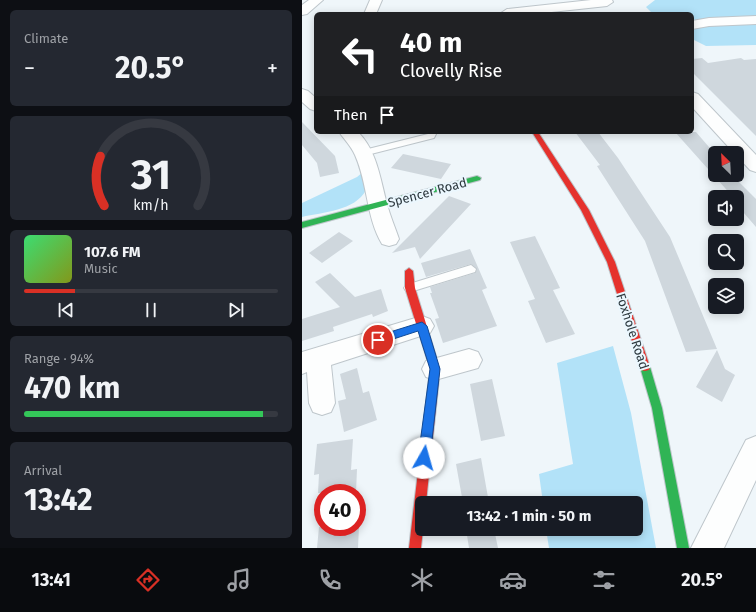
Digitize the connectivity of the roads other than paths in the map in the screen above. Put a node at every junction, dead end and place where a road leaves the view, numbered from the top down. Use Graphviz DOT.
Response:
graph roads {
  1 [pos="317,0"];
  2 [pos="376,0"];
  3 [pos="609,4"];
  4 [pos="302,11"];
  5 [pos="371,12"];
  6 [pos="518,12"];
  7 [pos="756,20"];
  8 [pos="694,25"];
  9 [pos="302,94"];
  10 [pos="694,99"];
  11 [pos="314,104"];
  12 [pos="350,134"];
  13 [pos="432,134"];
  14 [pos="536,134"];
  15 [pos="363,152"];
  16 [pos="756,166"];
  17 [pos="477,178"];
  18 [pos="377,205"];
  19 [pos="302,225"];
  20 [pos="389,240"];
  21 [pos="471,269"];
  22 [pos="409,271"];
  23 [pos="410,288"];
  24 [pos="422,326"];
  25 [pos="310,360"];
  26 [pos="470,360"];
  27 [pos="435,369"];
  28 [pos="322,403"];
  29 [pos="756,450"];
  30 [pos="415,548"];
  31 [pos="683,548"];
  32 [pos="707,548"];
  1 -- 4 [label="street"];
  2 -- 5 [label="street"];
  3 -- 6 [label="street"];
  7 -- 8 [label="street"];
  9 -- 11 [label="street"];
  10 -- 16 [label="street"];
  12 -- 15 [label="street, Spencer Road"];
  13 -- 15 [label="lane"];
  14 -- 31 [label="street, Foxhole Road"];
  15 -- 18 [label="street, Spencer Road"];
  17 -- 18 [label="street, Spencer Road"];
  18 -- 19 [label="street, Spencer Road"];
  18 -- 20 [label="street, Spencer Road"];
  21 -- 23 [label="lane"];
  22 -- 23 [label="street"];
  23 -- 24 [label="street"];
  24 -- 25 [label="street"];
  24 -- 27 [label="street"];
  25 -- 28 [label="street"];
  26 -- 27 [label="street"];
  27 -- 30 [label="street"];
  29 -- 32 [label="street"];
}
